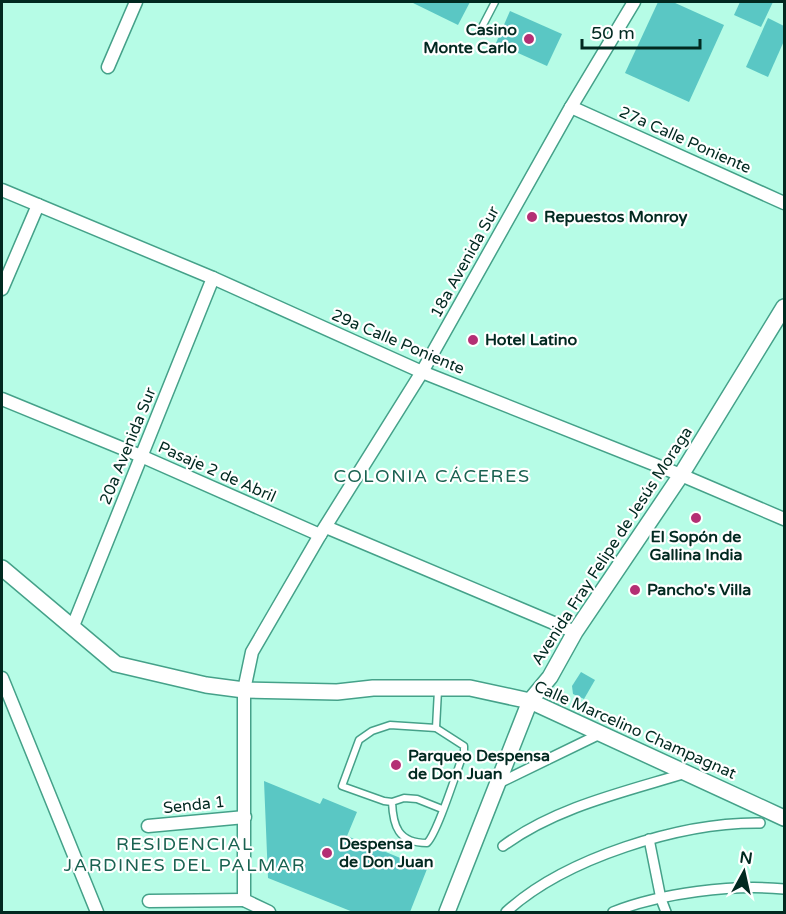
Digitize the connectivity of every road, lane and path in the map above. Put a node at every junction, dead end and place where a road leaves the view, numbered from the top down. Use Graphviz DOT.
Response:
graph roads {
  1 [pos="136,2"];
  2 [pos="495,2"];
  3 [pos="634,2"];
  4 [pos="483,25"];
  5 [pos="108,67"];
  6 [pos="571,106"];
  7 [pos="2,190"];
  8 [pos="784,203"];
  9 [pos="39,205"];
  10 [pos="213,278"];
  11 [pos="2,289"];
  12 [pos="784,307"];
  13 [pos="422,372"];
  14 [pos="2,399"];
  15 [pos="141,456"];
  16 [pos="681,475"];
  17 [pos="784,519"];
  18 [pos="323,531"];
  19 [pos="2,568"];
  20 [pos="73,626"];
  21 [pos="575,632"];
  22 [pos="2,679"];
  23 [pos="439,687"];
  24 [pos="244,690"];
  25 [pos="530,700"];
  26 [pos="436,728"];
  27 [pos="602,733"];
  28 [pos="687,772"];
  29 [pos="496,784"];
  30 [pos="392,802"];
  31 [pos="442,809"];
  32 [pos="245,816"];
  33 [pos="784,818"];
  34 [pos="760,823"];
  35 [pos="148,826"];
  36 [pos="649,839"];
  37 [pos="503,846"];
  38 [pos="784,889"];
  39 [pos="661,899"];
  40 [pos="244,900"];
  41 [pos="149,901"];
  42 [pos="97,912"];
  43 [pos="269,912"];
  44 [pos="447,912"];
  45 [pos="506,912"];
  46 [pos="613,912"];
  47 [pos="666,912"];
  1 -- 5 [label="street"];
  2 -- 4 [label="lane"];
  3 -- 6 [label="street, 18a Avenida Sur"];
  6 -- 8 [label="street, 27a Calle Poniente"];
  6 -- 13 [label="street, 18a Avenida Sur"];
  7 -- 9 [label="street, 29a Calle Poniente"];
  9 -- 10 [label="street, 29a Calle Poniente"];
  9 -- 11 [label="street"];
  10 -- 13 [label="street, 29a Calle Poniente"];
  10 -- 15 [label="street, 20a Avenida Sur"];
  12 -- 16 [label="street, Avenida Fray Felipe de Jesús Moraga"];
  13 -- 16 [label="street, 29a Calle Poniente"];
  13 -- 18 [label="street, 18a Avenida Sur"];
  14 -- 15 [label="street, Pasaje 2 de Abril"];
  15 -- 18 [label="street, Pasaje 2 de Abril"];
  15 -- 20 [label="street, 20a Avenida Sur"];
  16 -- 17 [label="street, 29a Calle Poniente"];
  16 -- 21 [label="street, Avenida Fray Felipe de Jesús Moraga"];
  18 -- 21 [label="street, Pasaje 2 de Abril"];
  18 -- 24 [label="street, 18a Avenida Sur"];
  19 -- 20 [label="street, Calle Marcelino Champagnat"];
  20 -- 24 [label="street, Calle Marcelino Champagnat"];
  21 -- 25 [label="street, Avenida Fray Felipe de Jesús Moraga"];
  22 -- 42 [label="street"];
  23 -- 24 [label="street, Calle Marcelino Champagnat"];
  23 -- 25 [label="street, Calle Marcelino Champagnat"];
  23 -- 26 [label="lane"];
  24 -- 32 [label="street, 18a Avenida Sur"];
  25 -- 27 [label="street, Calle Marcelino Champagnat"];
  25 -- 29 [label="street, Avenida Fray Felipe de Jesús Moraga"];
  26 -- 30 [label="lane"];
  26 -- 31 [label="lane"];
  27 -- 28 [label="street, Calle Marcelino Champagnat"];
  27 -- 29 [label="street"];
  28 -- 33 [label="street, Calle Marcelino Champagnat"];
  28 -- 37 [label="street"];
  29 -- 44 [label="street, Avenida Fray Felipe de Jesús Moraga"];
  30 -- 31 [label="lane"];
  30 -- 31 [label="lane"];
  32 -- 35 [label="street, Senda 1"];
  32 -- 40 [label="street, 18a Avenida Sur"];
  34 -- 36 [label="street"];
  36 -- 39 [label="street"];
  36 -- 45 [label="street"];
  38 -- 39 [label="street"];
  39 -- 46 [label="street"];
  39 -- 47 [label="street"];
  40 -- 41 [label="street"];
  40 -- 43 [label="street"];
}
